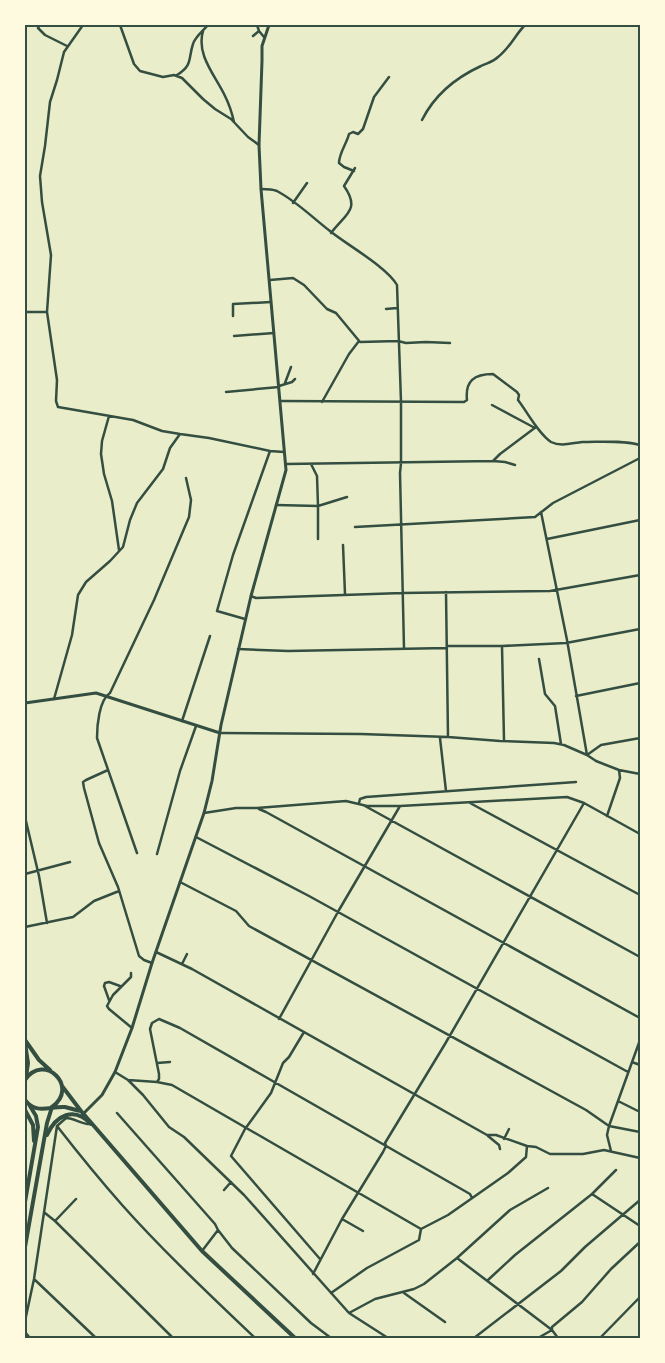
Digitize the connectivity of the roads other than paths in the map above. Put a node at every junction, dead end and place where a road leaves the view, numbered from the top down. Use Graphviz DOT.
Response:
graph roads {
  1 [pos="40,25"];
  2 [pos="83,25"];
  3 [pos="120,25"];
  4 [pos="208,25"];
  5 [pos="257,25"];
  6 [pos="269,25"];
  7 [pos="525,25"];
  8 [pos="203,31"];
  9 [pos="259,31"];
  10 [pos="253,36"];
  11 [pos="264,37"];
  12 [pos="67,46"];
  13 [pos="176,75"];
  14 [pos="388,77"];
  15 [pos="422,120"];
  16 [pos="235,123"];
  17 [pos="259,145"];
  18 [pos="307,183"];
  19 [pos="262,188"];
  20 [pos="293,203"];
  21 [pos="331,232"];
  22 [pos="270,280"];
  23 [pos="272,302"];
  24 [pos="397,308"];
  25 [pos="386,309"];
  26 [pos="25,312"];
  27 [pos="47,312"];
  28 [pos="233,316"];
  29 [pos="274,333"];
  30 [pos="234,336"];
  31 [pos="398,340"];
  32 [pos="359,342"];
  33 [pos="450,343"];
  34 [pos="291,367"];
  35 [pos="294,379"];
  36 [pos="285,383"];
  37 [pos="279,387"];
  38 [pos="226,392"];
  39 [pos="281,402"];
  40 [pos="322,402"];
  41 [pos="401,402"];
  42 [pos="492,404"];
  43 [pos="109,416"];
  44 [pos="535,427"];
  45 [pos="180,434"];
  46 [pos="640,445"];
  47 [pos="270,451"];
  48 [pos="284,452"];
  49 [pos="640,458"];
  50 [pos="493,461"];
  51 [pos="401,463"];
  52 [pos="286,464"];
  53 [pos="311,464"];
  54 [pos="515,465"];
  55 [pos="186,478"];
  56 [pos="347,497"];
  57 [pos="276,505"];
  58 [pos="318,506"];
  59 [pos="541,512"];
  60 [pos="640,520"];
  61 [pos="401,524"];
  62 [pos="355,527"];
  63 [pos="318,539"];
  64 [pos="546,539"];
  65 [pos="343,546"];
  66 [pos="119,552"];
  67 [pos="640,575"];
  68 [pos="556,590"];
  69 [pos="446,592"];
  70 [pos="402,593"];
  71 [pos="345,594"];
  72 [pos="251,596"];
  73 [pos="245,619"];
  74 [pos="640,629"];
  75 [pos="210,636"];
  76 [pos="566,642"];
  77 [pos="502,646"];
  78 [pos="447,647"];
  79 [pos="404,648"];
  80 [pos="238,649"];
  81 [pos="539,659"];
  82 [pos="640,683"];
  83 [pos="105,696"];
  84 [pos="576,696"];
  85 [pos="54,699"];
  86 [pos="25,703"];
  87 [pos="182,721"];
  88 [pos="196,726"];
  89 [pos="220,733"];
  90 [pos="440,737"];
  91 [pos="448,737"];
  92 [pos="640,738"];
  93 [pos="504,740"];
  94 [pos="561,744"];
  95 [pos="587,755"];
  96 [pos="108,770"];
  97 [pos="619,770"];
  98 [pos="640,774"];
  99 [pos="576,782"];
  100 [pos="446,791"];
  101 [pos="469,802"];
  102 [pos="359,803"];
  103 [pos="584,803"];
  104 [pos="363,805"];
  105 [pos="400,806"];
  106 [pos="258,808"];
  107 [pos="204,813"];
  108 [pos="606,816"];
  109 [pos="25,817"];
  110 [pos="392,820"];
  111 [pos="640,834"];
  112 [pos="196,837"];
  113 [pos="556,850"];
  114 [pos="137,853"];
  115 [pos="157,854"];
  116 [pos="70,862"];
  117 [pos="365,867"];
  118 [pos="37,871"];
  119 [pos="25,874"];
  120 [pos="180,882"];
  121 [pos="119,891"];
  122 [pos="640,895"];
  123 [pos="530,896"];
  124 [pos="338,912"];
  125 [pos="47,923"];
  126 [pos="25,927"];
  127 [pos="502,943"];
  128 [pos="156,952"];
  129 [pos="187,954"];
  130 [pos="640,957"];
  131 [pos="311,960"];
  132 [pos="152,963"];
  133 [pos="182,964"];
  134 [pos="131,973"];
  135 [pos="120,986"];
  136 [pos="476,989"];
  137 [pos="109,1000"];
  138 [pos="640,1018"];
  139 [pos="279,1019"];
  140 [pos="132,1028"];
  141 [pos="304,1032"];
  142 [pos="450,1036"];
  143 [pos="640,1040"];
  144 [pos="25,1041"];
  145 [pos="170,1062"];
  146 [pos="632,1062"];
  147 [pos="157,1063"];
  148 [pos="640,1065"];
  149 [pos="115,1072"];
  150 [pos="628,1072"];
  151 [pos="53,1073"];
  152 [pos="25,1079"];
  153 [pos="128,1080"];
  154 [pos="157,1082"];
  155 [pos="275,1083"];
  156 [pos="62,1086"];
  157 [pos="415,1095"];
  158 [pos="25,1100"];
  159 [pos="618,1101"];
  160 [pos="30,1106"];
  161 [pos="52,1107"];
  162 [pos="25,1110"];
  163 [pos="116,1112"];
  164 [pos="640,1112"];
  165 [pos="82,1113"];
  166 [pos="92,1124"];
  167 [pos="57,1126"];
  168 [pos="608,1126"];
  169 [pos="245,1129"];
  170 [pos="509,1129"];
  171 [pos="640,1132"];
  172 [pos="486,1135"];
  173 [pos="504,1138"];
  174 [pos="45,1140"];
  175 [pos="386,1146"];
  176 [pos="527,1146"];
  177 [pos="500,1149"];
  178 [pos="34,1150"];
  179 [pos="610,1151"];
  180 [pos="640,1158"];
  181 [pos="616,1170"];
  182 [pos="231,1182"];
  183 [pos="548,1188"];
  184 [pos="224,1190"];
  185 [pos="357,1194"];
  186 [pos="592,1194"];
  187 [pos="472,1198"];
  188 [pos="76,1199"];
  189 [pos="640,1200"];
  190 [pos="25,1202"];
  191 [pos="45,1213"];
  192 [pos="624,1215"];
  193 [pos="342,1219"];
  194 [pos="55,1221"];
  195 [pos="640,1226"];
  196 [pos="421,1229"];
  197 [pos="218,1230"];
  198 [pos="363,1231"];
  199 [pos="640,1242"];
  200 [pos="25,1247"];
  201 [pos="202,1251"];
  202 [pos="457,1258"];
  203 [pos="320,1260"];
  204 [pos="313,1274"];
  205 [pos="34,1278"];
  206 [pos="487,1281"];
  207 [pos="402,1292"];
  208 [pos="331,1293"];
  209 [pos="640,1297"];
  210 [pos="519,1304"];
  211 [pos="349,1313"];
  212 [pos="25,1321"];
  213 [pos="445,1322"];
  214 [pos="552,1330"];
  215 [pos="25,1332"];
  216 [pos="30,1338"];
  217 [pos="96,1338"];
  218 [pos="173,1338"];
  219 [pos="255,1338"];
  220 [pos="295,1338"];
  221 [pos="332,1338"];
  222 [pos="388,1338"];
  223 [pos="474,1338"];
  224 [pos="538,1338"];
  225 [pos="558,1338"];
  226 [pos="600,1338"];
  1 -- 12 [label="street"];
  2 -- 12 [label="street"];
  3 -- 13 [label="street"];
  4 -- 8 [label="street"];
  5 -- 9 [label="street"];
  6 -- 11 [label="street"];
  7 -- 15 [label="street"];
  8 -- 13 [label="street"];
  8 -- 16 [label="street"];
  9 -- 10 [label="street"];
  9 -- 11 [label="street"];
  11 -- 17 [label="street"];
  12 -- 27 [label="street"];
  13 -- 16 [label="street"];
  14 -- 21 [label="street"];
  16 -- 17 [label="street"];
  17 -- 19 [label="street"];
  18 -- 20 [label="street"];
  19 -- 20 [label="street"];
  19 -- 22 [label="street"];
  20 -- 21 [label="street"];
  21 -- 24 [label="street"];
  22 -- 23 [label="street"];
  22 -- 32 [label="street"];
  23 -- 28 [label="street"];
  23 -- 29 [label="street"];
  24 -- 25 [label="street"];
  24 -- 31 [label="street"];
  26 -- 27 [label="street"];
  27 -- 43 [label="street"];
  29 -- 30 [label="street"];
  29 -- 37 [label="street"];
  31 -- 32 [label="street"];
  31 -- 33 [label="street"];
  31 -- 41 [label="street"];
  32 -- 40 [label="street"];
  34 -- 36 [label="street"];
  35 -- 36 [label="street"];
  36 -- 37 [label="street"];
  37 -- 38 [label="street"];
  37 -- 39 [label="street"];
  39 -- 40 [label="street"];
  39 -- 48 [label="street"];
  40 -- 41 [label="street"];
  41 -- 44 [label="street"];
  41 -- 51 [label="street"];
  42 -- 44 [label="street"];
  43 -- 45 [label="street"];
  43 -- 66 [label="street"];
  44 -- 46 [label="street"];
  44 -- 50 [label="street"];
  45 -- 47 [label="street"];
  45 -- 66 [label="street"];
  47 -- 48 [label="street"];
  47 -- 73 [label="street"];
  48 -- 52 [label="street"];
  49 -- 59 [label="street"];
  50 -- 51 [label="street"];
  50 -- 54 [label="street"];
  51 -- 53 [label="street"];
  51 -- 61 [label="street"];
  52 -- 53 [label="street"];
  52 -- 57 [label="street"];
  53 -- 58 [label="street"];
  55 -- 83 [label="street"];
  56 -- 58 [label="street"];
  57 -- 58 [label="street"];
  57 -- 72 [label="street"];
  58 -- 63 [label="street"];
  59 -- 61 [label="street"];
  59 -- 64 [label="street"];
  60 -- 64 [label="street"];
  61 -- 62 [label="street"];
  61 -- 70 [label="street"];
  64 -- 68 [label="street"];
  65 -- 71 [label="street"];
  66 -- 85 [label="street"];
  67 -- 68 [label="street"];
  68 -- 69 [label="street"];
  68 -- 76 [label="street"];
  69 -- 70 [label="street"];
  69 -- 78 [label="street"];
  70 -- 71 [label="street"];
  70 -- 79 [label="street"];
  71 -- 72 [label="street"];
  72 -- 73 [label="street"];
  73 -- 80 [label="street"];
  74 -- 76 [label="street"];
  75 -- 87 [label="street"];
  76 -- 77 [label="street"];
  76 -- 84 [label="street"];
  77 -- 78 [label="street"];
  77 -- 93 [label="street"];
  78 -- 79 [label="street"];
  78 -- 91 [label="street"];
  79 -- 80 [label="street"];
  80 -- 89 [label="street"];
  81 -- 94 [label="street"];
  82 -- 84 [label="street"];
  83 -- 85 [label="street"];
  83 -- 87 [label="street"];
  83 -- 96 [label="street"];
  84 -- 95 [label="street"];
  85 -- 86 [label="street"];
  87 -- 88 [label="street"];
  88 -- 89 [label="street"];
  88 -- 115 [label="street"];
  89 -- 90 [label="street"];
  89 -- 107 [label="street"];
  90 -- 91 [label="street"];
  90 -- 100 [label="street"];
  91 -- 93 [label="street"];
  92 -- 95 [label="street"];
  93 -- 94 [label="street"];
  94 -- 95 [label="street"];
  95 -- 97 [label="street"];
  96 -- 114 [label="street"];
  96 -- 121 [label="street"];
  97 -- 98 [label="street"];
  97 -- 108 [label="street"];
  99 -- 100 [label="street"];
  100 -- 102 [label="street"];
  101 -- 103 [label="street"];
  101 -- 105 [label="street"];
  101 -- 113 [label="street"];
  102 -- 104 [label="street"];
  102 -- 106 [label="street"];
  103 -- 108 [label="street"];
  103 -- 113 [label="street"];
  104 -- 105 [label="street"];
  104 -- 110 [label="street"];
  105 -- 110 [label="street"];
  106 -- 107 [label="street"];
  106 -- 117 [label="street"];
  107 -- 112 [label="street"];
  108 -- 111 [label="street"];
  109 -- 118 [label="street"];
  110 -- 117 [label="street"];
  110 -- 123 [label="street"];
  112 -- 120 [label="street"];
  112 -- 124 [label="street"];
  113 -- 122 [label="street"];
  113 -- 123 [label="street"];
  116 -- 118 [label="street"];
  117 -- 124 [label="street"];
  117 -- 127 [label="street"];
  118 -- 119 [label="street"];
  118 -- 125 [label="street"];
  120 -- 128 [label="street"];
  120 -- 131 [label="street"];
  121 -- 125 [label="street"];
  121 -- 132 [label="street"];
  123 -- 127 [label="street"];
  123 -- 130 [label="street"];
  124 -- 131 [label="street"];
  124 -- 136 [label="street"];
  125 -- 126 [label="street"];
  127 -- 136 [label="street"];
  127 -- 138 [label="street"];
  128 -- 132 [label="street"];
  128 -- 133 [label="street"];
  129 -- 133 [label="street"];
  131 -- 139 [label="street"];
  131 -- 142 [label="street"];
  132 -- 140 [label="street"];
  133 -- 139 [label="street"];
  134 -- 135 [label="street"];
  135 -- 137 [label="street"];
  135 -- 137 [label="street"];
  136 -- 142 [label="street"];
  136 -- 150 [label="street"];
  137 -- 140 [label="street"];
  139 -- 141 [label="street"];
  140 -- 149 [label="street"];
  141 -- 155 [label="street"];
  141 -- 157 [label="street"];
  142 -- 157 [label="street"];
  142 -- 168 [label="street"];
  143 -- 146 [label="street"];
  144 -- 151 [label="main road"];
  144 -- 152 [label="main road"];
  145 -- 147 [label="street"];
  146 -- 148 [label="street"];
  146 -- 150 [label="street"];
  147 -- 154 [label="street"];
  147 -- 155 [label="street"];
  149 -- 153 [label="street"];
  149 -- 165 [label="street"];
  150 -- 159 [label="street"];
  151 -- 152 [label="main road"];
  151 -- 156 [label="main road"];
  153 -- 154 [label="street"];
  153 -- 182 [label="street"];
  154 -- 169 [label="street"];
  155 -- 169 [label="street"];
  155 -- 175 [label="street"];
  156 -- 161 [label="main road"];
  156 -- 165 [label="main road"];
  157 -- 172 [label="street"];
  157 -- 175 [label="street"];
  158 -- 160 [label="main road"];
  159 -- 164 [label="street"];
  159 -- 168 [label="street"];
  160 -- 161 [label="main road"];
  160 -- 178 [label="main road"];
  161 -- 165 [label="main road"];
  161 -- 174 [label="main road"];
  162 -- 178 [label="main road"];
  163 -- 197 [label="street"];
  165 -- 166 [label="main road"];
  166 -- 167 [label="street"];
  166 -- 174 [label="main road"];
  166 -- 201 [label="main road"];
  167 -- 191 [label="street"];
  167 -- 219 [label="street"];
  168 -- 171 [label="street"];
  168 -- 179 [label="street"];
  169 -- 185 [label="street"];
  169 -- 203 [label="street"];
  170 -- 173 [label="street"];
  172 -- 173 [label="street"];
  172 -- 177 [label="street"];
  173 -- 176 [label="street"];
  174 -- 200 [label="main road"];
  175 -- 185 [label="street"];
  175 -- 187 [label="street"];
  176 -- 179 [label="street"];
  176 -- 187 [label="street"];
  178 -- 190 [label="main road"];
  179 -- 180 [label="street"];
  181 -- 186 [label="street"];
  182 -- 184 [label="street"];
  182 -- 204 [label="street"];
  183 -- 202 [label="street"];
  185 -- 193 [label="street"];
  185 -- 196 [label="street"];
  186 -- 192 [label="street"];
  186 -- 206 [label="street"];
  187 -- 196 [label="street"];
  188 -- 194 [label="street"];
  189 -- 192 [label="street"];
  191 -- 194 [label="street"];
  191 -- 205 [label="street"];
  192 -- 195 [label="street"];
  192 -- 210 [label="street"];
  193 -- 198 [label="street"];
  193 -- 203 [label="street"];
  194 -- 218 [label="street"];
  196 -- 208 [label="street"];
  197 -- 201 [label="street"];
  197 -- 221 [label="street"];
  199 -- 214 [label="street"];
  201 -- 220 [label="main road"];
  202 -- 206 [label="street"];
  202 -- 207 [label="street"];
  203 -- 204 [label="street"];
  204 -- 208 [label="street"];
  205 -- 212 [label="street"];
  205 -- 217 [label="street"];
  206 -- 210 [label="street"];
  207 -- 211 [label="street"];
  207 -- 213 [label="street"];
  208 -- 211 [label="street"];
  209 -- 226 [label="street"];
  210 -- 214 [label="street"];
  210 -- 223 [label="street"];
  211 -- 222 [label="street"];
  214 -- 224 [label="street"];
  214 -- 225 [label="street"];
  215 -- 216 [label="street"];
}
